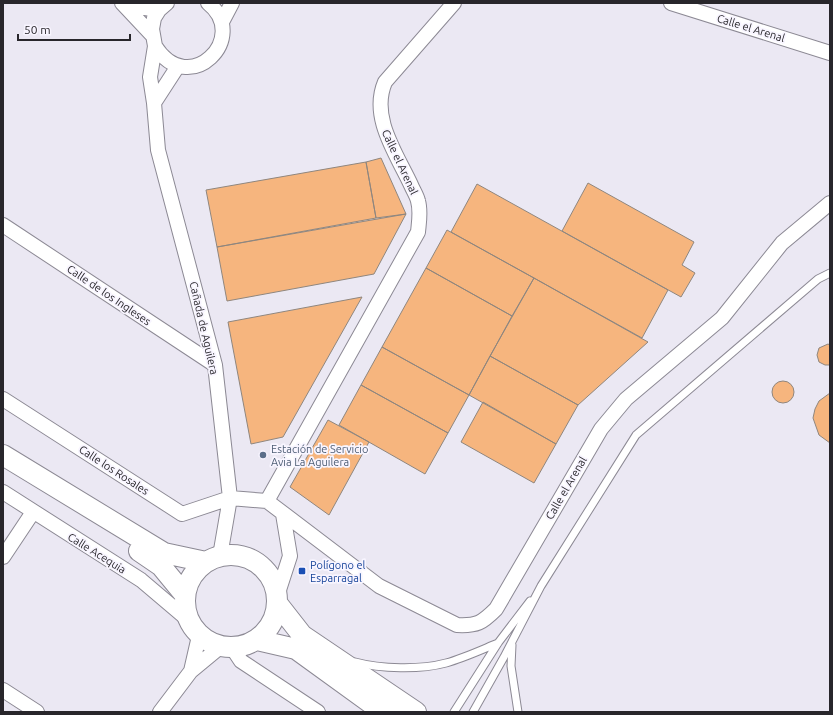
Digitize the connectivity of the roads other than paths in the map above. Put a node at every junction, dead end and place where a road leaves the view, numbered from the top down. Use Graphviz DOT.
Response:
graph roads {
  1 [pos="208,3"];
  2 [pos="232,3"];
  3 [pos="454,3"];
  4 [pos="671,3"];
  5 [pos="124,4"];
  6 [pos="163,5"];
  7 [pos="222,22"];
  8 [pos="154,41"];
  9 [pos="830,53"];
  10 [pos="178,66"];
  11 [pos="154,103"];
  12 [pos="830,203"];
  13 [pos="3,224"];
  14 [pos="830,273"];
  15 [pos="215,365"];
  16 [pos="3,398"];
  17 [pos="3,456"];
  18 [pos="3,492"];
  19 [pos="230,498"];
  20 [pos="267,501"];
  21 [pos="33,512"];
  22 [pos="283,514"];
  23 [pos="3,557"];
  24 [pos="213,559"];
  25 [pos="540,586"];
  26 [pos="184,594"];
  27 [pos="277,600"];
  28 [pos="187,619"];
  29 [pos="199,636"];
  30 [pos="257,640"];
  31 [pos="498,643"];
  32 [pos="512,643"];
  33 [pos="226,648"];
  34 [pos="334,657"];
  35 [pos="191,671"];
  36 [pos="336,679"];
  37 [pos="3,690"];
  38 [pos="37,712"];
  39 [pos="160,712"];
  40 [pos="318,712"];
  41 [pos="383,712"];
  42 [pos="396,712"];
  43 [pos="416,712"];
  44 [pos="454,712"];
  45 [pos="473,712"];
  46 [pos="518,712"];
  1 -- 7 [label="street"];
  2 -- 7 [label="street"];
  3 -- 20 [label="street, Calle el Arenal"];
  4 -- 9 [label="street, Calle el Arenal"];
  5 -- 6 [label="street"];
  5 -- 8 [label="street"];
  6 -- 8 [label="street, Cañada de Aguilera"];
  7 -- 10 [label="street"];
  8 -- 10 [label="street"];
  8 -- 11 [label="street, Cañada de Aguilera"];
  10 -- 11 [label="street"];
  11 -- 15 [label="street, Cañada de Aguilera"];
  12 -- 22 [label="street, Calle el Arenal"];
  13 -- 15 [label="street, Calle de los Ingleses"];
  14 -- 25 [label="lane"];
  15 -- 19 [label="street, Cañada de Aguilera"];
  16 -- 19 [label="street, Calle los Rosales"];
  17 -- 24 [label="main road"];
  17 -- 26 [label="main road"];
  18 -- 21 [label="street, Calle Acequia"];
  19 -- 20 [label="street"];
  19 -- 24 [label="street, Cañada de Aguilera"];
  20 -- 22 [label="street, Calle el Arenal"];
  21 -- 23 [label="street"];
  21 -- 28 [label="street, Calle Acequia"];
  22 -- 27 [label="street"];
  24 -- 26 [label="main road"];
  24 -- 27 [label="main road"];
  25 -- 31 [label="lane"];
  25 -- 32 [label="lane"];
  26 -- 28 [label="main road"];
  27 -- 30 [label="main road"];
  27 -- 34 [label="main road"];
  28 -- 29 [label="main road"];
  29 -- 33 [label="main road"];
  29 -- 35 [label="street"];
  30 -- 33 [label="main road"];
  30 -- 36 [label="main road"];
  31 -- 34 [label="lane"];
  31 -- 44 [label="lane"];
  32 -- 45 [label="lane"];
  32 -- 46 [label="lane"];
  33 -- 35 [label="street"];
  33 -- 40 [label="street"];
  34 -- 43 [label="main road"];
  35 -- 39 [label="street"];
  36 -- 41 [label="main road"];
  36 -- 42 [label="lane"];
  37 -- 38 [label="street"];
}
